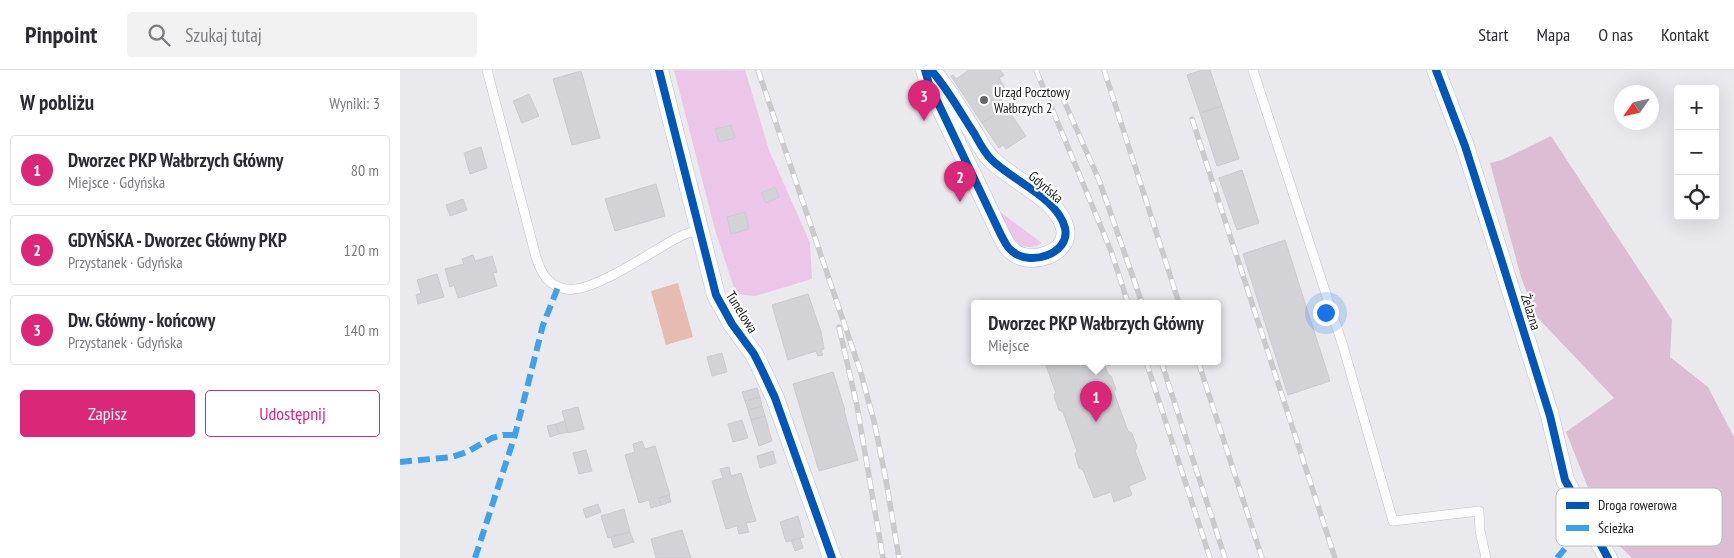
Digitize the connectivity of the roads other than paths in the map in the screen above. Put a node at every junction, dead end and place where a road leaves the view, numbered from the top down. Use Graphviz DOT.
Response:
graph roads {
  1 [pos="487,70"];
  2 [pos="659,70"];
  3 [pos="925,70"];
  4 [pos="931,70"];
  5 [pos="1252,70"];
  6 [pos="1436,70"];
  7 [pos="699,230"];
  8 [pos="1569,488"];
  9 [pos="1601,546"];
  10 [pos="832,558"];
  11 [pos="1486,558"];
  12 [pos="1608,558"];
  1 -- 7 [label="lane"];
  2 -- 7 [label="street, Tunelowa"];
  3 -- 4 [label="street, Gdyńska"];
  5 -- 11 [label="lane"];
  6 -- 8 [label="street, Żelazna"];
  7 -- 10 [label="street, Tunelowa"];
  9 -- 12 [label="street, Żelazna"];
}
